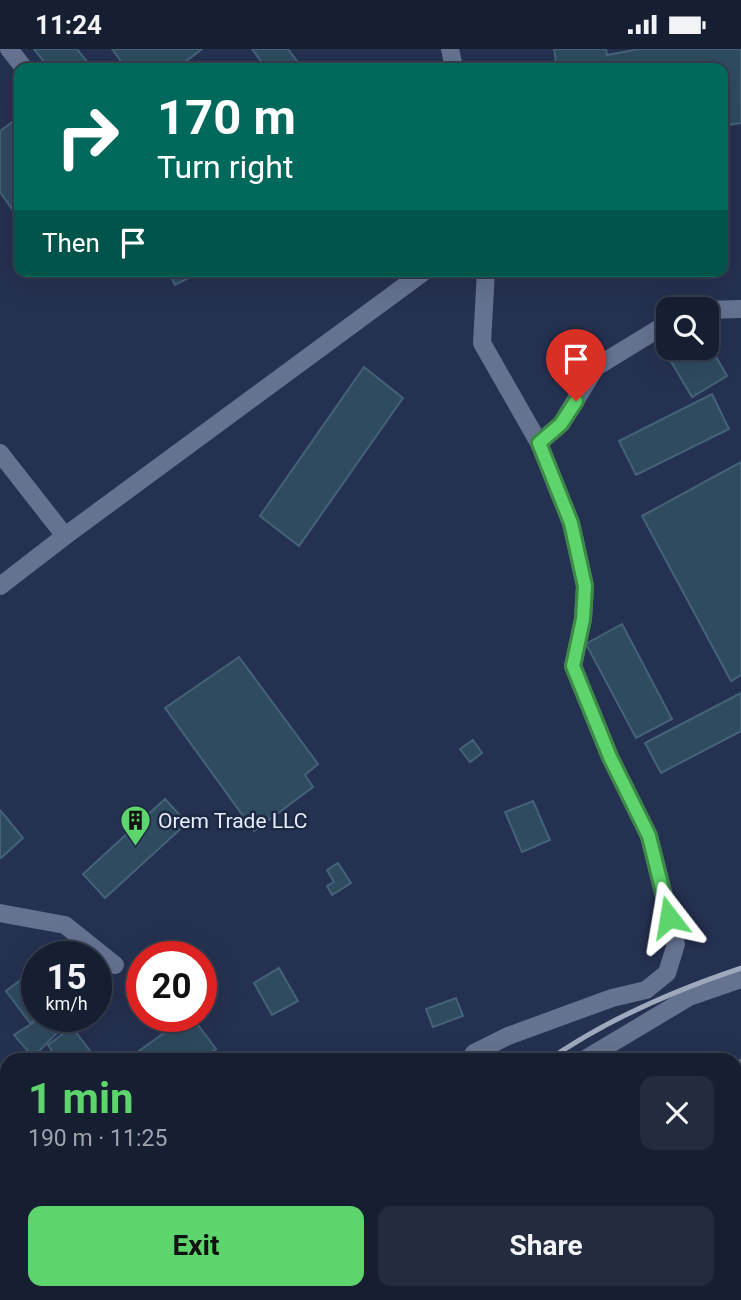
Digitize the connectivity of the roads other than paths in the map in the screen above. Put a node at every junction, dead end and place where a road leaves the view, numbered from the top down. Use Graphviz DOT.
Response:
graph roads {
  1 [pos="9,49"];
  2 [pos="20,63"];
  3 [pos="417,277"];
  4 [pos="486,277"];
  5 [pos="741,309"];
  6 [pos="719,310"];
  7 [pos="656,330"];
  8 [pos="539,443"];
  9 [pos="0,453"];
  10 [pos="65,536"];
  11 [pos="0,586"];
  12 [pos="0,913"];
  13 [pos="115,965"];
  14 [pos="741,979"];
  15 [pos="474,1053"];
  16 [pos="595,1053"];
  1 -- 2 [label="street"];
  3 -- 10 [label="street"];
  4 -- 8 [label="street"];
  5 -- 6 [label="street"];
  7 -- 8 [label="street"];
  8 -- 15 [label="street"];
  9 -- 10 [label="street"];
  10 -- 11 [label="street"];
  12 -- 13 [label="street"];
  14 -- 16 [label="street"];
}
